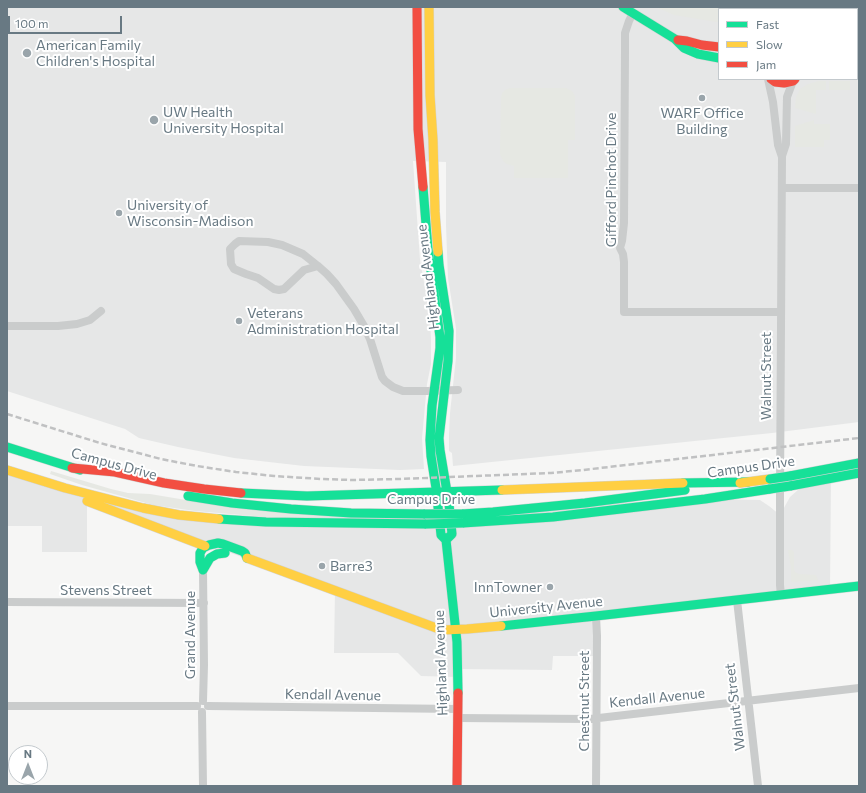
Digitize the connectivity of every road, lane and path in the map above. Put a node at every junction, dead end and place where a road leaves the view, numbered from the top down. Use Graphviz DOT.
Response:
graph roads {
  1 [pos="417,7"];
  2 [pos="429,7"];
  3 [pos="623,7"];
  4 [pos="634,13"];
  5 [pos="674,40"];
  6 [pos="718,47"];
  7 [pos="718,58"];
  8 [pos="769,80"];
  9 [pos="771,80"];
  10 [pos="794,80"];
  11 [pos="782,157"];
  12 [pos="782,188"];
  13 [pos="859,188"];
  14 [pos="318,266"];
  15 [pos="101,311"];
  16 [pos="781,312"];
  17 [pos="7,326"];
  18 [pos="445,390"];
  19 [pos="458,390"];
  20 [pos="434,391"];
  21 [pos="7,446"];
  22 [pos="859,463"];
  23 [pos="72,468"];
  24 [pos="7,470"];
  25 [pos="859,473"];
  26 [pos="115,481"];
  27 [pos="748,482"];
  28 [pos="65,488"];
  29 [pos="145,488"];
  30 [pos="436,492"];
  31 [pos="447,492"];
  32 [pos="446,540"];
  33 [pos="205,546"];
  34 [pos="225,553"];
  35 [pos="247,558"];
  36 [pos="203,570"];
  37 [pos="859,586"];
  38 [pos="781,595"];
  39 [pos="737,600"];
  40 [pos="7,602"];
  41 [pos="204,603"];
  42 [pos="596,616"];
  43 [pos="455,629"];
  44 [pos="859,688"];
  45 [pos="748,701"];
  46 [pos="7,706"];
  47 [pos="202,706"];
  48 [pos="457,714"];
  49 [pos="596,718"];
  50 [pos="203,786"];
  51 [pos="457,786"];
  52 [pos="596,786"];
  53 [pos="758,786"];
  1 -- 20 [label="main road, Highland Avenue"];
  2 -- 18 [label="main road, Highland Avenue"];
  3 -- 4 [label="main road"];
  4 -- 5 [label="main road"];
  4 -- 16 [label="street, Gifford Pinchot Drive"];
  5 -- 6 [label="main road"];
  5 -- 7 [label="main road"];
  8 -- 11 [label="street, Walnut Street"];
  9 -- 10 [label="main road"];
  10 -- 11 [label="street, Walnut Street"];
  11 -- 12 [label="street, Walnut Street"];
  12 -- 13 [label="street"];
  12 -- 16 [label="street, Walnut Street"];
  14 -- 14 [label="street"];
  14 -- 20 [label="street"];
  15 -- 17 [label="street"];
  16 -- 38 [label="street, Walnut Street"];
  18 -- 19 [label="street"];
  18 -- 20 [label="street"];
  18 -- 31 [label="main road, Highland Avenue"];
  20 -- 30 [label="main road, Highland Avenue"];
  21 -- 23 [label="main road, Campus Drive"];
  22 -- 27 [label="main road, Campus Drive, bridge"];
  23 -- 26 [label="main road, Campus Drive"];
  23 -- 30 [label="main road"];
  24 -- 28 [label="main road"];
  25 -- 28 [label="main road, Campus Drive, bridge"];
  27 -- 29 [label="main road, Campus Drive, bridge"];
  27 -- 31 [label="main road"];
  28 -- 33 [label="main road"];
  30 -- 31 [label="main road"];
  30 -- 32 [label="main road, Highland Avenue"];
  31 -- 32 [label="main road, Highland Avenue"];
  32 -- 43 [label="main road, Highland Avenue"];
  33 -- 34 [label="main road"];
  33 -- 35 [label="main road"];
  33 -- 36 [label="main road"];
  34 -- 35 [label="main road"];
  34 -- 36 [label="main road"];
  35 -- 43 [label="main road, University Avenue"];
  36 -- 41 [label="street, Grand Avenue"];
  37 -- 38 [label="main road, University Avenue"];
  38 -- 39 [label="main road, University Avenue"];
  39 -- 42 [label="main road, University Avenue"];
  39 -- 45 [label="street, Walnut Street"];
  40 -- 41 [label="street, Stevens Street"];
  41 -- 47 [label="street, Grand Avenue"];
  42 -- 43 [label="main road, University Avenue"];
  42 -- 49 [label="street, Chestnut Street"];
  43 -- 48 [label="main road, Highland Avenue"];
  44 -- 45 [label="street, Kendall Avenue"];
  45 -- 49 [label="street, Kendall Avenue"];
  45 -- 53 [label="street, Walnut Street"];
  46 -- 47 [label="street, Kendall Avenue"];
  47 -- 48 [label="street, Kendall Avenue"];
  47 -- 50 [label="street, Grand Avenue"];
  48 -- 49 [label="street, Kendall Avenue"];
  48 -- 51 [label="main road, Highland Avenue"];
  49 -- 52 [label="street, Chestnut Street"];
}
